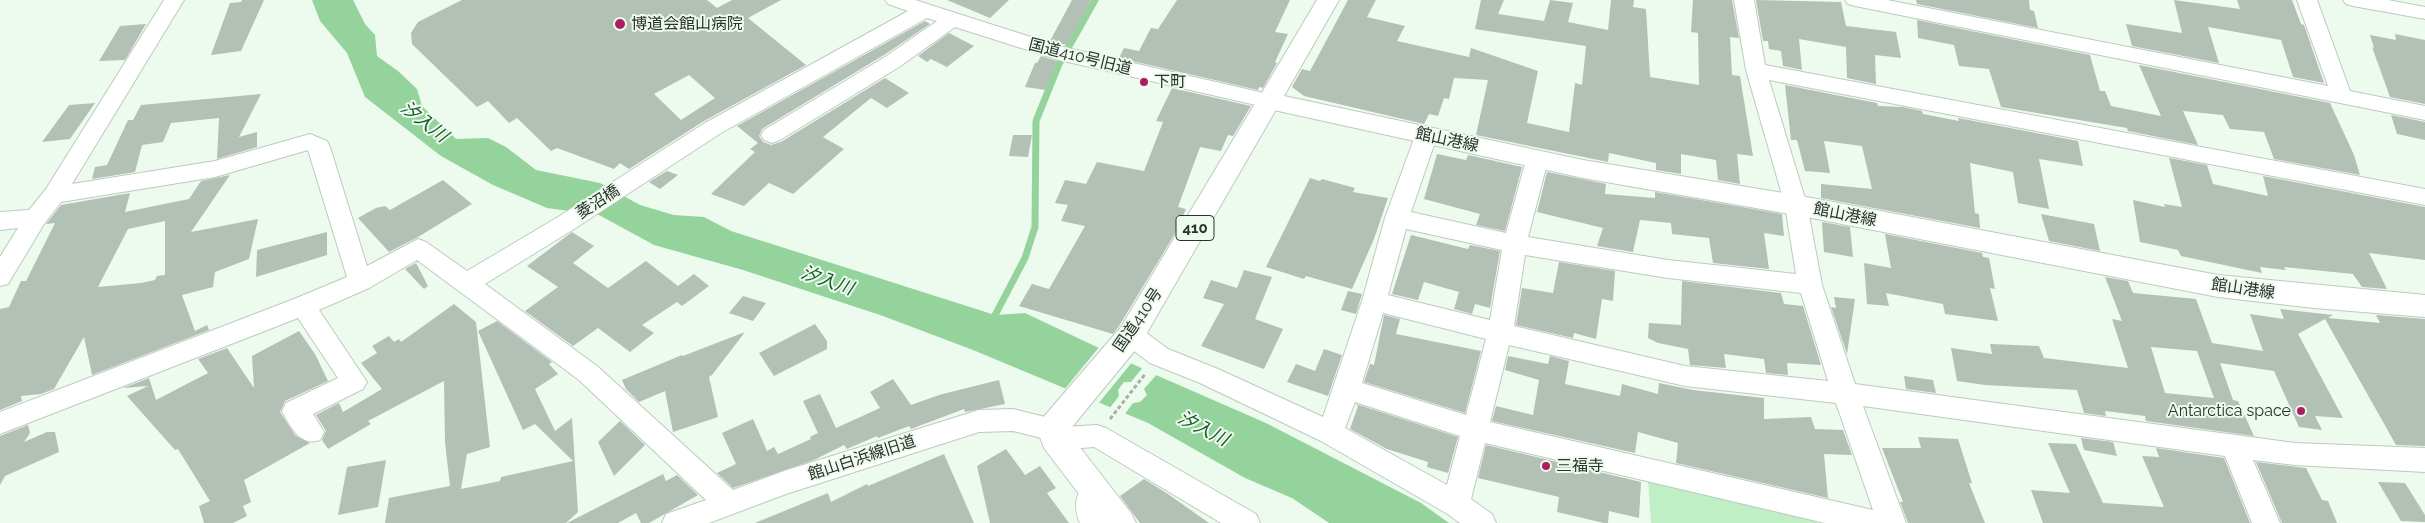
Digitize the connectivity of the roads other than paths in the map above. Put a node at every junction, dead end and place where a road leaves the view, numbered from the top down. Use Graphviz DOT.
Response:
graph roads {
  1 [pos="174,0"];
  2 [pos="895,0"];
  3 [pos="1328,0"];
  4 [pos="1744,0"];
  5 [pos="1855,0"];
  6 [pos="2307,0"];
  7 [pos="2353,0"];
  8 [pos="924,11"];
  9 [pos="2425,13"];
  10 [pos="952,20"];
  11 [pos="1756,70"];
  12 [pos="2342,97"];
  13 [pos="1269,101"];
  14 [pos="2425,113"];
  15 [pos="772,135"];
  16 [pos="1426,136"];
  17 [pos="1537,160"];
  18 [pos="54,195"];
  19 [pos="2425,197"];
  20 [pos="1796,205"];
  21 [pos="36,218"];
  22 [pos="1397,218"];
  23 [pos="0,221"];
  24 [pos="1515,244"];
  25 [pos="0,277"];
  26 [pos="360,281"];
  27 [pos="467,283"];
  28 [pos="1810,285"];
  29 [pos="1374,301"];
  30 [pos="303,306"];
  31 [pos="2425,306"];
  32 [pos="1500,333"];
  33 [pos="1124,344"];
  34 [pos="1347,389"];
  35 [pos="1845,393"];
  36 [pos="0,424"];
  37 [pos="1477,430"];
  38 [pos="311,432"];
  39 [pos="1330,433"];
  40 [pos="1053,434"];
  41 [pos="2234,446"];
  42 [pos="2425,460"];
  43 [pos="1094,489"];
  44 [pos="728,503"];
  45 [pos="1456,504"];
  46 [pos="676,523"];
  47 [pos="1096,523"];
  48 [pos="1120,523"];
  49 [pos="1246,523"];
  50 [pos="1482,523"];
  51 [pos="1878,523"];
  52 [pos="1892,523"];
  53 [pos="2266,523"];
  1 -- 18 [label="street"];
  2 -- 8 [label="street, 国道410号旧道"];
  3 -- 13 [label="main road, 国道410号"];
  4 -- 11 [label="street"];
  5 -- 12 [label="street"];
  6 -- 12 [label="street"];
  7 -- 9 [label="street"];
  8 -- 10 [label="street, 国道410号旧道"];
  8 -- 27 [label="street, 菱沼橋"];
  10 -- 13 [label="street, 国道410号旧道"];
  10 -- 15 [label="street"];
  11 -- 19 [label="street"];
  11 -- 20 [label="street"];
  12 -- 14 [label="street"];
  13 -- 16 [label="main road, 館山港線"];
  13 -- 33 [label="main road, 国道410号 / 410"];
  16 -- 17 [label="main road, 館山港線"];
  16 -- 22 [label="street"];
  17 -- 20 [label="main road, 館山港線"];
  17 -- 24 [label="street"];
  18 -- 21 [label="street"];
  18 -- 26 [label="street"];
  20 -- 28 [label="street"];
  20 -- 31 [label="main road, 館山港線"];
  21 -- 23 [label="street"];
  21 -- 25 [label="street"];
  22 -- 24 [label="street"];
  22 -- 29 [label="street"];
  24 -- 28 [label="street"];
  24 -- 32 [label="street"];
  26 -- 27 [label="street"];
  26 -- 30 [label="street"];
  27 -- 44 [label="street"];
  28 -- 35 [label="street"];
  29 -- 32 [label="street"];
  29 -- 34 [label="street"];
  30 -- 36 [label="street"];
  30 -- 38 [label="street"];
  32 -- 35 [label="street"];
  32 -- 37 [label="street"];
  33 -- 39 [label="street"];
  33 -- 40 [label="main road, 国道410号 / 410"];
  34 -- 37 [label="street"];
  34 -- 39 [label="street"];
  35 -- 41 [label="street"];
  35 -- 52 [label="street"];
  37 -- 45 [label="street"];
  37 -- 51 [label="street"];
  39 -- 45 [label="street"];
  40 -- 43 [label="main road"];
  40 -- 44 [label="street, 館山白浜線旧道"];
  40 -- 49 [label="street, 館山白浜線旧道"];
  41 -- 42 [label="street"];
  41 -- 53 [label="street"];
  43 -- 47 [label="street"];
  43 -- 48 [label="main road"];
  44 -- 46 [label="street, 館山白浜線旧道"];
  45 -- 50 [label="street"];
}
